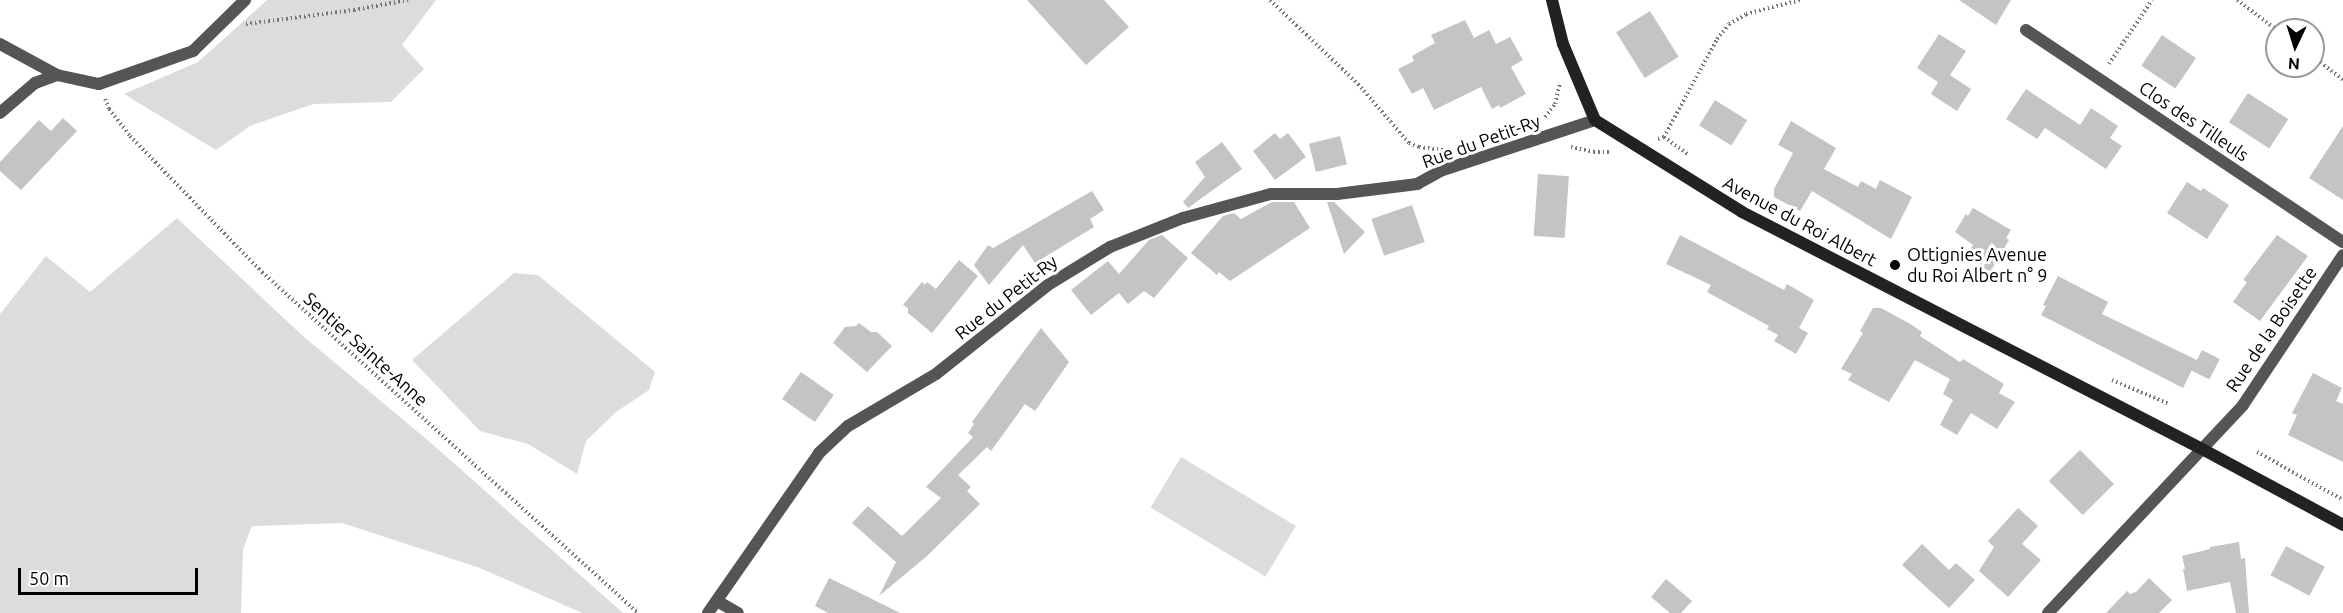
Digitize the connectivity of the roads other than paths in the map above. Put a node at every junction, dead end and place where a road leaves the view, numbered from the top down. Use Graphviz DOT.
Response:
graph roads {
  1 [pos="245,0"];
  2 [pos="1552,0"];
  3 [pos="2026,30"];
  4 [pos="0,44"];
  5 [pos="57,75"];
  6 [pos="0,113"];
  7 [pos="1595,120"];
  8 [pos="2343,242"];
  9 [pos="2343,255"];
  10 [pos="2204,450"];
  11 [pos="2343,525"];
  12 [pos="717,601"];
  13 [pos="708,613"];
  14 [pos="738,613"];
  15 [pos="2048,613"];
  1 -- 5 [label="street"];
  2 -- 7 [label="main road"];
  3 -- 8 [label="street, Clos des Tilleuls"];
  4 -- 5 [label="street"];
  5 -- 6 [label="street"];
  7 -- 10 [label="main road, Avenue du Roi Albert"];
  7 -- 12 [label="street, Rue du Petit-Ry"];
  9 -- 10 [label="street, Rue de la Boisette"];
  10 -- 11 [label="main road, Avenue du Roi Albert"];
  10 -- 15 [label="street, Rue de la Boisette"];
  12 -- 13 [label="street, Rue du Petit-Ry"];
  12 -- 14 [label="street"];
}
